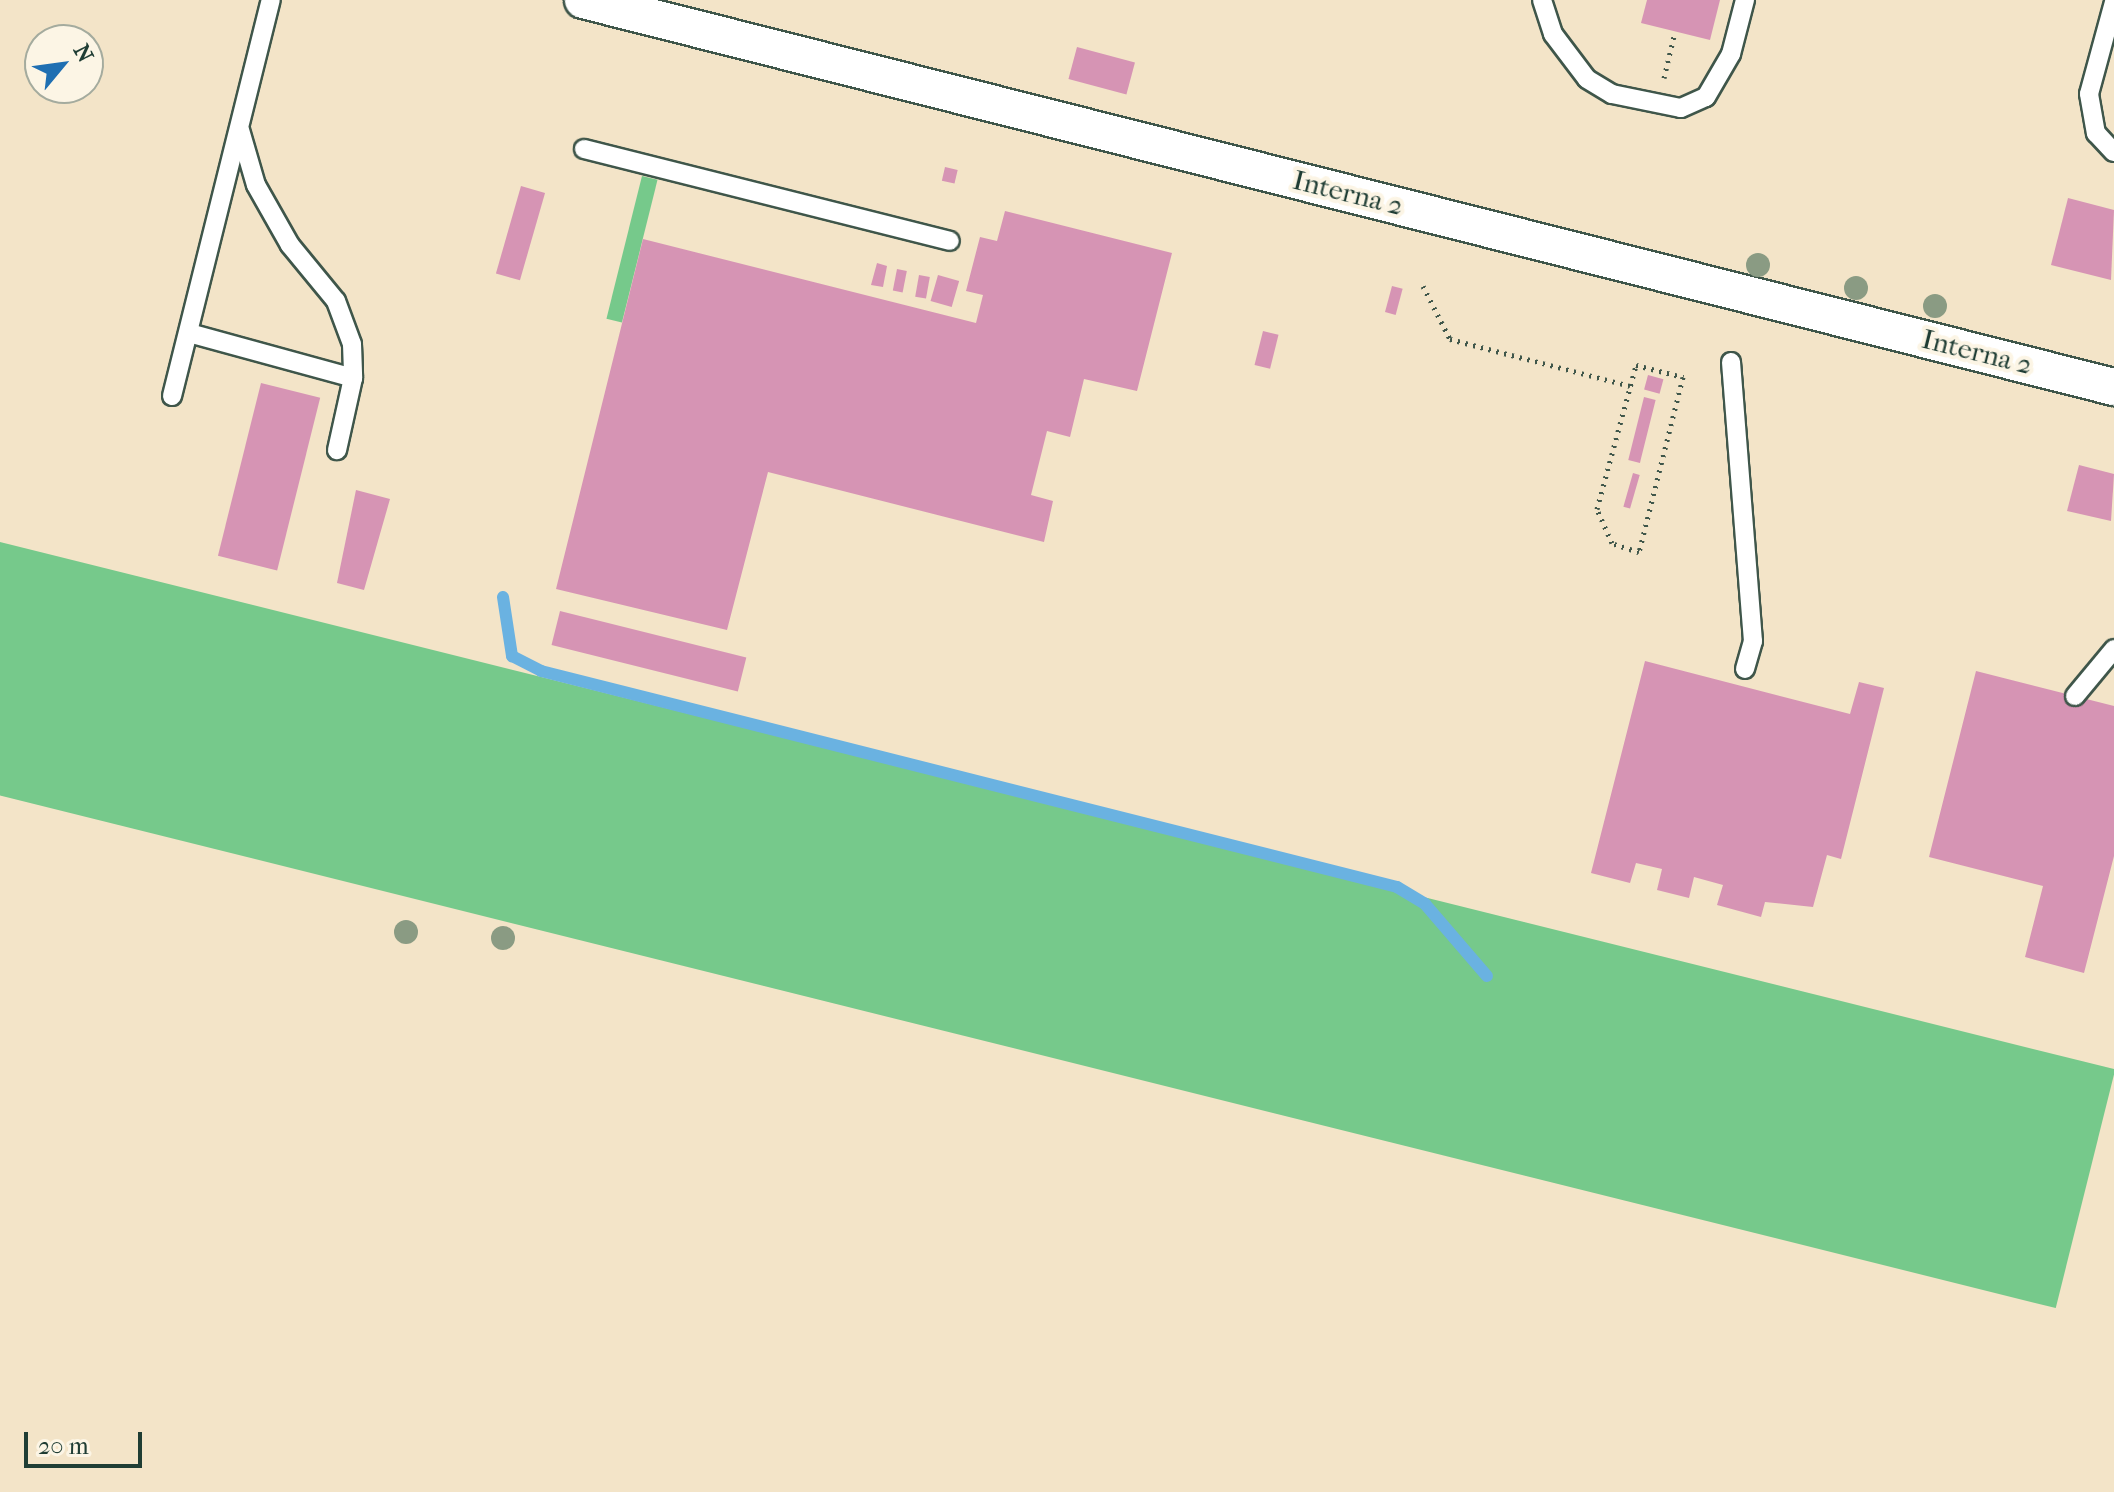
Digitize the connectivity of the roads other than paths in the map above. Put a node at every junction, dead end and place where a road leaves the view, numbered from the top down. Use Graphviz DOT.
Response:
graph roads {
  1 [pos="271,0"];
  2 [pos="583,0"];
  3 [pos="1542,0"];
  4 [pos="1745,0"];
  5 [pos="2114,2"];
  6 [pos="239,128"];
  7 [pos="584,149"];
  8 [pos="2114,152"];
  9 [pos="950,241"];
  10 [pos="189,333"];
  11 [pos="1731,362"];
  12 [pos="353,378"];
  13 [pos="2114,387"];
  14 [pos="172,396"];
  15 [pos="337,450"];
  16 [pos="2114,649"];
  17 [pos="1745,669"];
  18 [pos="2075,696"];
  1 -- 6 [label="lane"];
  2 -- 13 [label="street, Interna 2"];
  3 -- 4 [label="lane"];
  5 -- 8 [label="lane"];
  6 -- 10 [label="lane"];
  6 -- 12 [label="lane"];
  7 -- 9 [label="lane"];
  10 -- 12 [label="lane"];
  10 -- 14 [label="lane"];
  11 -- 17 [label="lane"];
  12 -- 15 [label="lane"];
  16 -- 18 [label="lane"];
}
